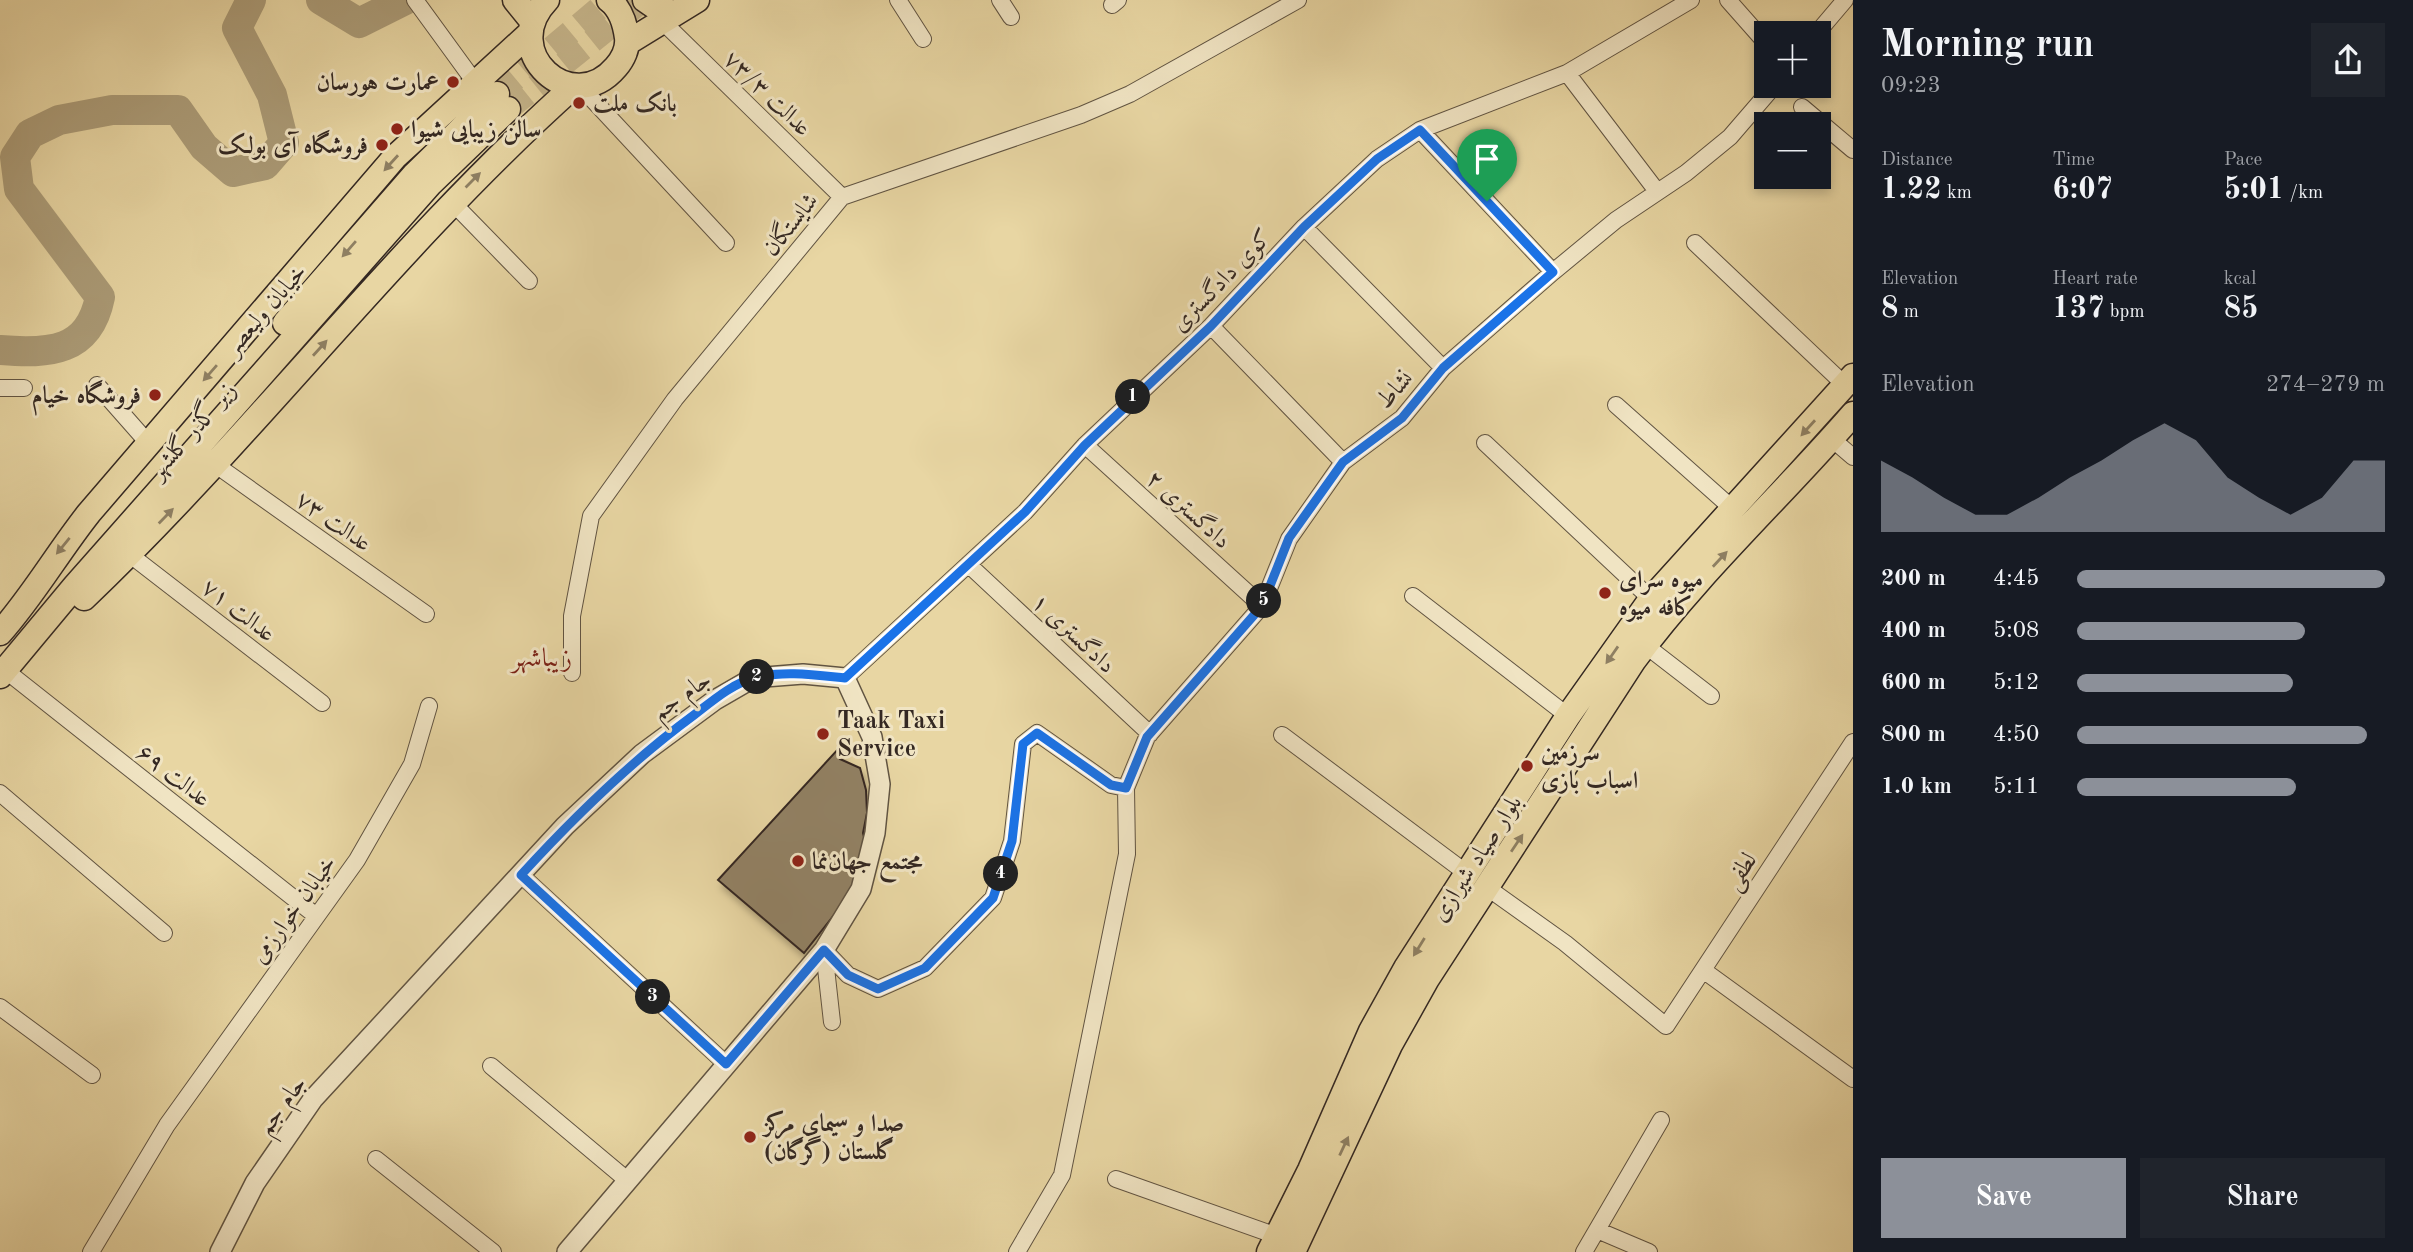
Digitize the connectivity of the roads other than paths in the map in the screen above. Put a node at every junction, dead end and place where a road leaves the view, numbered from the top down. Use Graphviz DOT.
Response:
graph roads {
  1 [pos="415,0"];
  2 [pos="515,0"];
  3 [pos="547,0"];
  4 [pos="609,0"];
  5 [pos="645,0"];
  6 [pos="697,0"];
  7 [pos="898,0"];
  8 [pos="1000,0"];
  9 [pos="1298,0"];
  10 [pos="1691,0"];
  11 [pos="1728,0"];
  12 [pos="1845,0"];
  13 [pos="669,17"];
  14 [pos="1011,17"];
  15 [pos="1827,21"];
  16 [pos="531,27"];
  17 [pos="1754,29"];
  18 [pos="923,39"];
  19 [pos="627,43"];
  20 [pos="1567,73"];
  21 [pos="577,86"];
  22 [pos="491,90"];
  23 [pos="1764,98"];
  24 [pos="1802,107"];
  25 [pos="1420,130"];
  26 [pos="518,136"];
  27 [pos="1853,150"];
  28 [pos="1656,190"];
  29 [pos="842,197"];
  30 [pos="452,201"];
  31 [pos="1304,227"];
  32 [pos="726,243"];
  33 [pos="1695,243"];
  34 [pos="1553,272"];
  35 [pos="529,281"];
  36 [pos="1211,326"];
  37 [pos="1443,368"];
  38 [pos="1849,381"];
  39 [pos="97,385"];
  40 [pos="0,388"];
  41 [pos="24,388"];
  42 [pos="1616,405"];
  43 [pos="1853,414"];
  44 [pos="1832,439"];
  45 [pos="149,443"];
  46 [pos="1485,443"];
  47 [pos="1085,445"];
  48 [pos="1853,457"];
  49 [pos="1343,462"];
  50 [pos="1774,464"];
  51 [pos="216,465"];
  52 [pos="1794,482"];
  53 [pos="1734,510"];
  54 [pos="129,554"];
  55 [pos="969,565"];
  56 [pos="1413,596"];
  57 [pos="1651,599"];
  58 [pos="24,606"];
  59 [pos="1262,606"];
  60 [pos="426,614"];
  61 [pos="44,627"];
  62 [pos="1,629"];
  63 [pos="1645,645"];
  64 [pos="3,673"];
  65 [pos="572,673"];
  66 [pos="845,678"];
  67 [pos="1711,696"];
  68 [pos="322,703"];
  69 [pos="429,706"];
  70 [pos="1569,716"];
  71 [pos="1150,734"];
  72 [pos="1282,735"];
  73 [pos="1853,742"];
  74 [pos="1126,788"];
  75 [pos="0,793"];
  76 [pos="1465,872"];
  77 [pos="521,875"];
  78 [pos="1485,886"];
  79 [pos="315,915"];
  80 [pos="164,933"];
  81 [pos="824,950"];
  82 [pos="1703,970"];
  83 [pos="0,1007"];
  84 [pos="832,1022"];
  85 [pos="726,1064"];
  86 [pos="491,1066"];
  87 [pos="92,1075"];
  88 [pos="1853,1079"];
  89 [pos="1661,1120"];
  90 [pos="376,1159"];
  91 [pos="1320,1173"];
  92 [pos="1116,1179"];
  93 [pos="627,1180"];
  94 [pos="1597,1230"];
  95 [pos="1280,1247"];
  96 [pos="91,1252"];
  97 [pos="220,1252"];
  98 [pos="493,1252"];
  99 [pos="567,1252"];
  100 [pos="1017,1252"];
  101 [pos="1584,1252"];
  102 [pos="1649,1252"];
  1 -- 22 [label="street"];
  2 -- 16 [label="main road"];
  3 -- 16 [label="main road, خیابان ولیعصر"];
  4 -- 19 [label="main road"];
  5 -- 13 [label="main road"];
  6 -- 13 [label="main road"];
  7 -- 18 [label="street"];
  8 -- 14 [label="street"];
  9 -- 29 [label="street, شایستگان"];
  10 -- 20 [label="street, کوی دادگستری"];
  11 -- 17 [label="street"];
  12 -- 15 [label="street"];
  13 -- 19 [label="main road"];
  13 -- 29 [label="street, ۷۳/۳ عدالت"];
  16 -- 21 [label="main road"];
  16 -- 22 [label="main road, خیابان ولیعصر"];
  19 -- 21 [label="main road"];
  20 -- 25 [label="street, کوی دادگستری"];
  20 -- 28 [label="street"];
  21 -- 26 [label="main road"];
  21 -- 32 [label="street"];
  22 -- 26 [label="main road"];
  22 -- 45 [label="main road, خیابان ولیعصر, one-way"];
  22 -- 58 [label="main road, زیر گذر گلشهر, one-way"];
  22 -- 61 [label="main road, زیر گذر گلشهر"];
  23 -- 28 [label="street, نشاط"];
  24 -- 27 [label="street"];
  25 -- 31 [label="street, کوی دادگستری"];
  25 -- 34 [label="street"];
  30 -- 26 [label="main road, one-way"];
  28 -- 34 [label="street, نشاط"];
  29 -- 65 [label="street, شایستگان"];
  30 -- 35 [label="street"];
  51 -- 30 [label="main road, one-way"];
  31 -- 36 [label="street, کوی دادگستری"];
  31 -- 37 [label="street"];
  33 -- 38 [label="street"];
  34 -- 37 [label="street, نشاط"];
  36 -- 47 [label="street, کوی دادگستری"];
  36 -- 49 [label="street"];
  37 -- 49 [label="street, نشاط"];
  38 -- 50 [label="main road, بلوار صیاد شیرازی, one-way"];
  39 -- 45 [label="street"];
  40 -- 41 [label="street"];
  42 -- 53 [label="street"];
  43 -- 44 [label="main road, بلوار صیاد شیرازی"];
  44 -- 48 [label="street"];
  44 -- 52 [label="main road, بلوار صیاد شیرازی"];
  45 -- 58 [label="main road, خیابان ولیعصر, one-way"];
  46 -- 57 [label="street"];
  47 -- 55 [label="street, کوی دادگستری"];
  47 -- 59 [label="street, دادگستری ۲"];
  49 -- 59 [label="street, نشاط"];
  50 -- 52 [label="main road"];
  50 -- 53 [label="main road, بلوار صیاد شیرازی"];
  54 -- 51 [label="main road, one-way"];
  51 -- 60 [label="street, عدالت ۷۳"];
  63 -- 52 [label="main road, بلوار صیاد شیرازی, one-way"];
  53 -- 57 [label="main road, بلوار صیاد شیرازی"];
  54 -- 61 [label="main road"];
  54 -- 68 [label="street, عدالت ۷۱"];
  55 -- 66 [label="street, کوی دادگستری"];
  55 -- 71 [label="street, دادگستری ۱"];
  56 -- 70 [label="street"];
  57 -- 70 [label="main road, بلوار صیاد شیرازی, one-way"];
  58 -- 62 [label="main road"];
  59 -- 71 [label="street, نشاط"];
  61 -- 64 [label="main road"];
  63 -- 67 [label="street"];
  78 -- 63 [label="main road, بلوار صیاد شیرازی, one-way"];
  64 -- 79 [label="street, عدالت ۶۹"];
  66 -- 77 [label="street, جام جم"];
  66 -- 81 [label="street"];
  69 -- 79 [label="street, خیابان خوارزمی"];
  70 -- 76 [label="main road, بلوار صیاد شیرازی"];
  71 -- 74 [label="street, نشاط"];
  72 -- 76 [label="street"];
  73 -- 82 [label="street, لطفی"];
  74 -- 81 [label="street"];
  74 -- 100 [label="street"];
  75 -- 80 [label="street"];
  76 -- 91 [label="main road, بلوار صیاد شیرازی, one-way"];
  77 -- 85 [label="street"];
  77 -- 97 [label="street, جام جم"];
  78 -- 82 [label="street, لطفی"];
  91 -- 78 [label="main road, بلوار صیاد شیرازی, one-way"];
  79 -- 96 [label="street, خیابان خوارزمی"];
  81 -- 84 [label="street"];
  81 -- 85 [label="street"];
  82 -- 88 [label="street"];
  83 -- 87 [label="street"];
  85 -- 93 [label="street"];
  86 -- 93 [label="street"];
  89 -- 94 [label="street"];
  90 -- 98 [label="street"];
  91 -- 95 [label="main road, بلوار صیاد شیرازی"];
  92 -- 95 [label="street"];
  93 -- 99 [label="street"];
  94 -- 101 [label="street"];
  94 -- 102 [label="street"];
}
